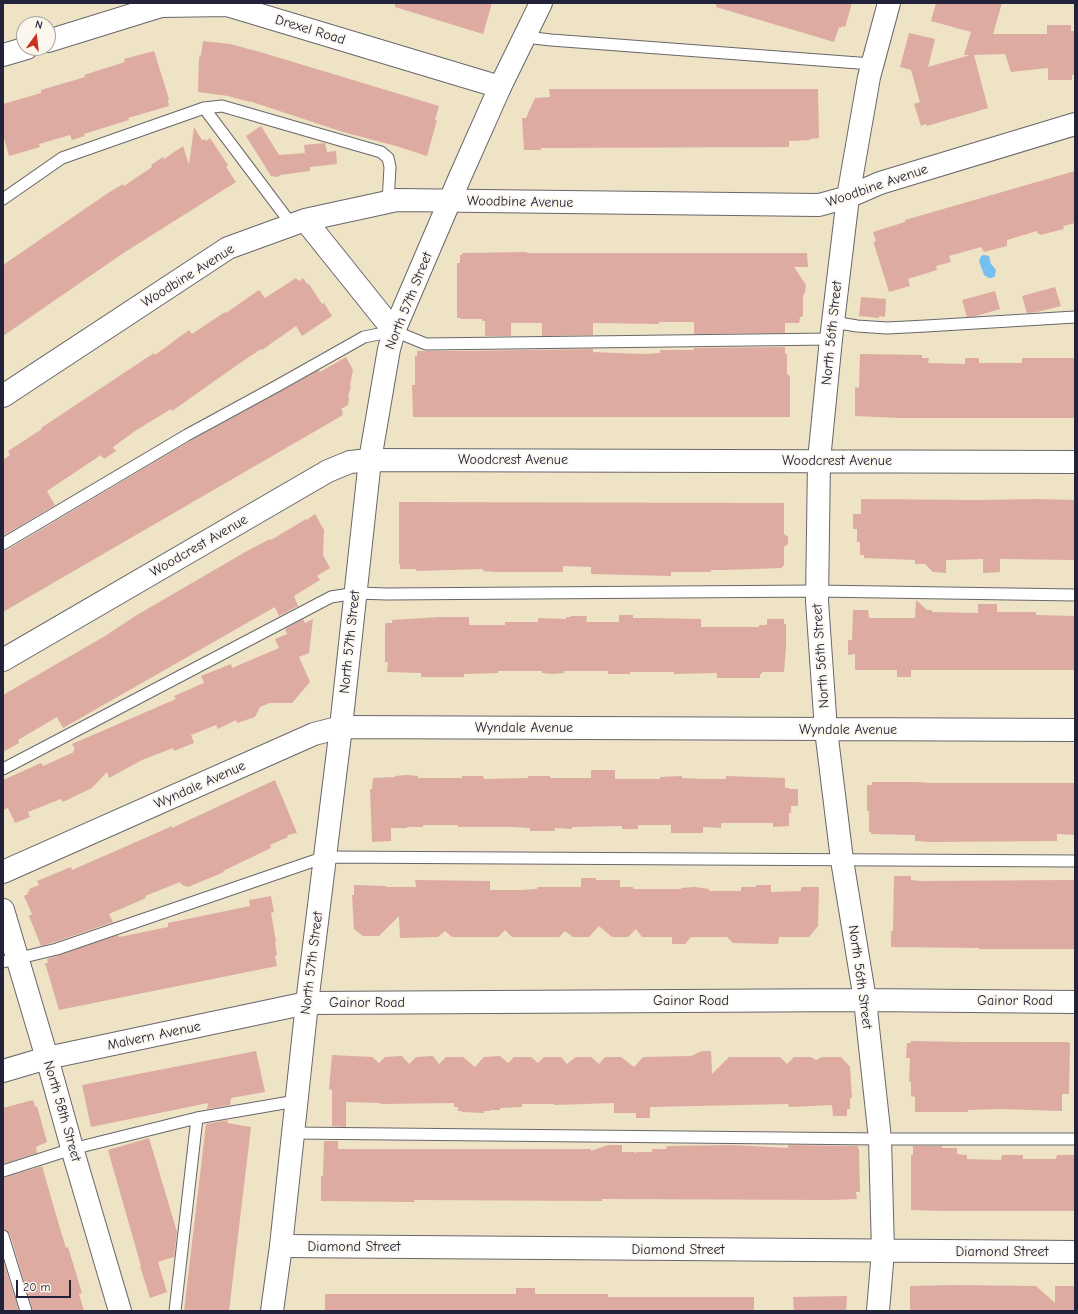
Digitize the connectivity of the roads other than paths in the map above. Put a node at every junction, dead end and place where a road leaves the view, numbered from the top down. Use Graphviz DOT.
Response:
graph roads {
  1 [pos="541,3"];
  2 [pos="889,3"];
  3 [pos="525,37"];
  4 [pos="56,39"];
  5 [pos="16,51"];
  6 [pos="3,55"];
  7 [pos="872,64"];
  8 [pos="500,87"];
  9 [pos="204,108"];
  10 [pos="1075,124"];
  11 [pos="848,197"];
  12 [pos="3,199"];
  13 [pos="450,201"];
  14 [pos="388,202"];
  15 [pos="299,222"];
  16 [pos="1075,317"];
  17 [pos="832,331"];
  18 [pos="394,332"];
  19 [pos="3,396"];
  20 [pos="370,460"];
  21 [pos="819,460"];
  22 [pos="1075,462"];
  23 [pos="3,544"];
  24 [pos="818,592"];
  25 [pos="356,593"];
  26 [pos="1075,595"];
  27 [pos="3,660"];
  28 [pos="341,727"];
  29 [pos="826,730"];
  30 [pos="1075,730"];
  31 [pos="3,769"];
  32 [pos="325,857"];
  33 [pos="842,860"];
  34 [pos="1075,862"];
  35 [pos="3,872"];
  36 [pos="3,910"];
  37 [pos="10,960"];
  38 [pos="865,1000"];
  39 [pos="1075,1002"];
  40 [pos="307,1003"];
  41 [pos="47,1058"];
  42 [pos="3,1071"];
  43 [pos="296,1101"];
  44 [pos="198,1118"];
  45 [pos="293,1133"];
  46 [pos="880,1139"];
  47 [pos="1075,1139"];
  48 [pos="72,1149"];
  49 [pos="3,1171"];
  50 [pos="3,1236"];
  51 [pos="281,1246"];
  52 [pos="883,1251"];
  53 [pos="1075,1252"];
  54 [pos="26,1311"];
  55 [pos="120,1311"];
  56 [pos="175,1311"];
  57 [pos="272,1311"];
  58 [pos="878,1311"];
  1 -- 3 [label="street, North 57th Street"];
  2 -- 7 [label="street, North 56th Street"];
  3 -- 7 [label="lane"];
  3 -- 8 [label="street, North 57th Street"];
  4 -- 8 [label="street, Drexel Road"];
  5 -- 6 [label="street"];
  7 -- 11 [label="street, North 56th Street"];
  8 -- 13 [label="street, North 57th Street"];
  9 -- 12 [label="lane"];
  9 -- 14 [label="lane"];
  9 -- 15 [label="lane"];
  10 -- 11 [label="street, Woodbine Avenue"];
  11 -- 13 [label="street, Woodbine Avenue"];
  11 -- 17 [label="street, North 56th Street"];
  13 -- 14 [label="street, Woodbine Avenue"];
  13 -- 18 [label="street, North 57th Street"];
  14 -- 15 [label="street, Woodbine Avenue"];
  15 -- 18 [label="street, North 57th Street"];
  15 -- 19 [label="street, Woodbine Avenue"];
  16 -- 17 [label="lane"];
  17 -- 18 [label="lane"];
  17 -- 21 [label="street, North 56th Street"];
  18 -- 20 [label="street, North 57th Street"];
  18 -- 23 [label="lane"];
  20 -- 21 [label="street, Woodcrest Avenue"];
  20 -- 25 [label="street, North 57th Street"];
  20 -- 27 [label="street, Woodcrest Avenue"];
  21 -- 22 [label="street, Woodcrest Avenue"];
  21 -- 24 [label="street, North 56th Street"];
  24 -- 25 [label="lane"];
  24 -- 26 [label="lane"];
  24 -- 29 [label="street, North 56th Street"];
  25 -- 28 [label="street, North 57th Street"];
  25 -- 31 [label="lane"];
  28 -- 29 [label="street, Wyndale Avenue"];
  28 -- 32 [label="street, North 57th Street"];
  28 -- 35 [label="street, Wyndale Avenue"];
  29 -- 30 [label="street, Wyndale Avenue"];
  29 -- 33 [label="street, North 56th Street"];
  32 -- 33 [label="lane"];
  32 -- 37 [label="lane"];
  32 -- 40 [label="street, North 57th Street"];
  33 -- 34 [label="lane"];
  33 -- 38 [label="street, North 56th Street"];
  36 -- 37 [label="street, North 58th Street"];
  37 -- 41 [label="street, North 58th Street"];
  38 -- 39 [label="street, Gainor Road"];
  38 -- 40 [label="street, Gainor Road"];
  38 -- 46 [label="street, North 56th Street"];
  40 -- 41 [label="street, Malvern Avenue"];
  40 -- 43 [label="street, North 57th Street"];
  41 -- 42 [label="street, Malvern Avenue"];
  41 -- 48 [label="street, North 58th Street"];
  43 -- 44 [label="lane"];
  43 -- 45 [label="street, North 57th Street"];
  44 -- 48 [label="lane"];
  44 -- 56 [label="lane"];
  45 -- 46 [label="lane"];
  45 -- 51 [label="street, North 57th Street"];
  46 -- 47 [label="lane"];
  46 -- 52 [label="street, North 56th Street"];
  48 -- 49 [label="lane"];
  48 -- 55 [label="street, North 58th Street"];
  50 -- 54 [label="lane"];
  51 -- 52 [label="street, Diamond Street"];
  51 -- 57 [label="street, North 57th Street"];
  52 -- 53 [label="street, Diamond Street"];
  52 -- 58 [label="street, North 56th Street"];
}
